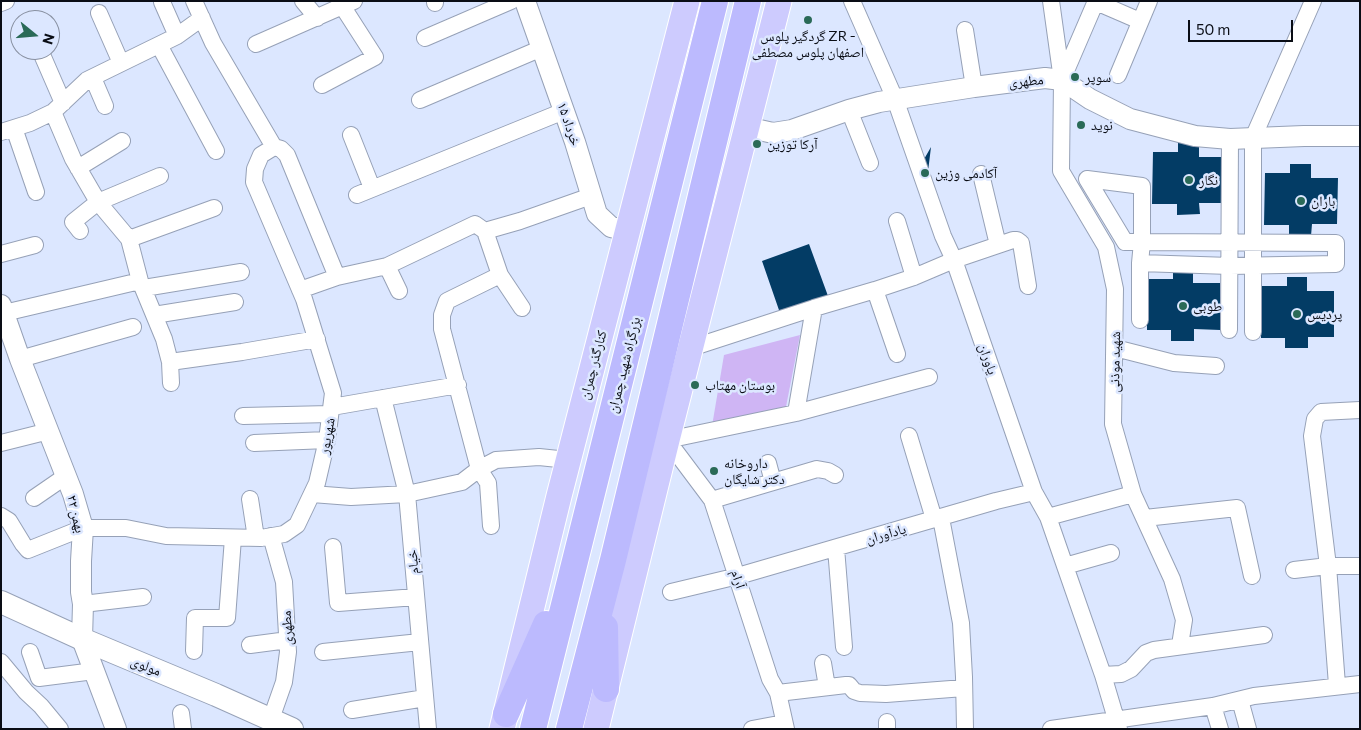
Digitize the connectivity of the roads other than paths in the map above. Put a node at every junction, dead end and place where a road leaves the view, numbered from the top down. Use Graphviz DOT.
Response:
graph roads {
  1 [pos="6,1"];
  2 [pos="194,1"];
  3 [pos="303,1"];
  4 [pos="511,1"];
  5 [pos="525,1"];
  6 [pos="687,1"];
  7 [pos="715,1"];
  8 [pos="748,1"];
  9 [pos="779,1"];
  10 [pos="852,1"];
  11 [pos="1051,1"];
  12 [pos="1149,1"];
  13 [pos="1313,1"];
  14 [pos="162,2"];
  15 [pos="1096,2"];
  16 [pos="1,3"];
  17 [pos="345,3"];
  18 [pos="100,13"];
  19 [pos="202,18"];
  20 [pos="317,18"];
  21 [pos="1140,21"];
  22 [pos="965,30"];
  23 [pos="177,36"];
  24 [pos="425,38"];
  25 [pos="256,44"];
  26 [pos="159,45"];
  27 [pos="542,48"];
  28 [pos="43,60"];
  29 [pos="121,62"];
  30 [pos="1118,75"];
  31 [pos="93,78"];
  32 [pos="1062,80"];
  33 [pos="322,85"];
  34 [pos="974,87"];
  35 [pos="895,99"];
  36 [pos="420,100"];
  37 [pos="105,106"];
  38 [pos="58,107"];
  39 [pos="849,110"];
  40 [pos="564,111"];
  41 [pos="746,127"];
  42 [pos="5,129"];
  43 [pos="351,135"];
  44 [pos="1360,136"];
  45 [pos="1253,138"];
  46 [pos="1230,139"];
  47 [pos="122,141"];
  48 [pos="274,146"];
  49 [pos="216,151"];
  50 [pos="870,163"];
  51 [pos="78,168"];
  52 [pos="981,174"];
  53 [pos="160,176"];
  54 [pos="372,188"];
  55 [pos="36,192"];
  56 [pos="357,196"];
  57 [pos="591,196"];
  58 [pos="98,202"];
  59 [pos="214,208"];
  60 [pos="897,221"];
  61 [pos="628,230"];
  62 [pos="80,231"];
  63 [pos="485,231"];
  64 [pos="130,238"];
  65 [pos="1230,242"];
  66 [pos="1253,243"];
  67 [pos="35,245"];
  68 [pos="998,245"];
  69 [pos="1,254"];
  70 [pos="954,260"];
  71 [pos="1140,263"];
  72 [pos="386,266"];
  73 [pos="1230,266"];
  74 [pos="1253,266"];
  75 [pos="241,272"];
  76 [pos="500,275"];
  77 [pos="337,277"];
  78 [pos="914,277"];
  79 [pos="142,284"];
  80 [pos="1028,286"];
  81 [pos="300,290"];
  82 [pos="875,290"];
  83 [pos="399,291"];
  84 [pos="236,302"];
  85 [pos="522,308"];
  86 [pos="814,308"];
  87 [pos="3,309"];
  88 [pos="154,315"];
  89 [pos="1140,320"];
  90 [pos="133,327"];
  91 [pos="1229,330"];
  92 [pos="1253,332"];
  93 [pos="316,339"];
  94 [pos="692,348"];
  95 [pos="1115,348"];
  96 [pos="897,354"];
  97 [pos="20,359"];
  98 [pos="170,362"];
  99 [pos="1216,366"];
  100 [pos="929,377"];
  101 [pos="171,383"];
  102 [pos="458,385"];
  103 [pos="384,398"];
  104 [pos="1360,410"];
  105 [pos="331,411"];
  106 [pos="796,413"];
  107 [pos="243,416"];
  108 [pos="48,431"];
  109 [pos="909,436"];
  110 [pos="327,440"];
  111 [pos="667,440"];
  112 [pos="1,443"];
  113 [pos="254,443"];
  114 [pos="568,460"];
  115 [pos="768,464"];
  116 [pos="479,469"];
  117 [pos="835,475"];
  118 [pos="66,476"];
  119 [pos="773,482"];
  120 [pos="1034,492"];
  121 [pos="312,494"];
  122 [pos="407,494"];
  123 [pos="1133,494"];
  124 [pos="34,498"];
  125 [pos="250,499"];
  126 [pos="712,500"];
  127 [pos="1,516"];
  128 [pos="1048,518"];
  129 [pos="1144,518"];
  130 [pos="937,519"];
  131 [pos="491,526"];
  132 [pos="83,528"];
  133 [pos="264,537"];
  134 [pos="233,538"];
  135 [pos="333,547"];
  136 [pos="836,548"];
  137 [pos="577,552"];
  138 [pos="1111,553"];
  139 [pos="1065,566"];
  140 [pos="1328,566"];
  141 [pos="1360,566"];
  142 [pos="1294,570"];
  143 [pos="738,576"];
  144 [pos="1252,576"];
  145 [pos="671,592"];
  146 [pos="604,594"];
  147 [pos="143,597"];
  148 [pos="416,597"];
  149 [pos="1,602"];
  150 [pos="83,604"];
  151 [pos="1264,634"];
  152 [pos="82,639"];
  153 [pos="288,640"];
  154 [pos="420,642"];
  155 [pos="250,645"];
  156 [pos="1180,645"];
  157 [pos="844,647"];
  158 [pos="194,651"];
  159 [pos="30,652"];
  160 [pos="323,652"];
  161 [pos="1,662"];
  162 [pos="823,662"];
  163 [pos="94,671"];
  164 [pos="1103,675"];
  165 [pos="1360,684"];
  166 [pos="1337,685"];
  167 [pos="827,687"];
  168 [pos="964,688"];
  169 [pos="606,689"];
  170 [pos="778,694"];
  171 [pos="425,698"];
  172 [pos="1240,700"];
  173 [pos="1213,706"];
  174 [pos="352,710"];
  175 [pos="271,720"];
  176 [pos="504,721"];
  177 [pos="1117,724"];
  178 [pos="785,726"];
  179 [pos="60,729"];
  180 [pos="116,729"];
  181 [pos="292,729"];
  182 [pos="428,729"];
  183 [pos="533,729"];
  184 [pos="569,729"];
  185 [pos="596,729"];
  186 [pos="752,729"];
  187 [pos="965,729"];
  188 [pos="1051,729"];
  189 [pos="1220,729"];
  190 [pos="1248,729"];
  1 -- 16 [label="street"];
  2 -- 19 [label="street"];
  3 -- 20 [label="street"];
  4 -- 24 [label="street"];
  5 -- 27 [label="street, ۱۵ خرداد"];
  6 -- 61 [label="main road, کنارگذر چمران"];
  7 -- 137 [label="highway, بزرگراه شهید چمران"];
  8 -- 146 [label="highway"];
  9 -- 41 [label="main road"];
  10 -- 35 [label="street, یاوران"];
  11 -- 32 [label="street"];
  12 -- 21 [label="street"];
  13 -- 45 [label="street"];
  14 -- 23 [label="street"];
  15 -- 21 [label="street"];
  15 -- 32 [label="street"];
  17 -- 20 [label="street"];
  17 -- 33 [label="street"];
  18 -- 29 [label="street"];
  19 -- 23 [label="street"];
  19 -- 48 [label="street"];
  20 -- 25 [label="street"];
  21 -- 30 [label="street"];
  22 -- 34 [label="street"];
  23 -- 26 [label="street"];
  26 -- 29 [label="street"];
  26 -- 49 [label="street"];
  27 -- 36 [label="street"];
  27 -- 40 [label="street, ۱۵ خرداد"];
  28 -- 38 [label="street"];
  29 -- 31 [label="street"];
  31 -- 37 [label="street"];
  31 -- 38 [label="street"];
  32 -- 34 [label="street, مطهری"];
  32 -- 46 [label="street, مطهری"];
  32 -- 95 [label="street, شهید موذنی"];
  34 -- 35 [label="street, مطهری"];
  35 -- 39 [label="street, مطهری"];
  35 -- 70 [label="street, یاوران"];
  38 -- 42 [label="street"];
  38 -- 51 [label="street"];
  39 -- 41 [label="street, مطهری"];
  39 -- 50 [label="street"];
  40 -- 54 [label="street"];
  40 -- 57 [label="street, ۱۵ خرداد"];
  41 -- 94 [label="main road"];
  42 -- 55 [label="street"];
  43 -- 54 [label="street"];
  44 -- 45 [label="street, مطهری"];
  45 -- 46 [label="street, مطهری"];
  45 -- 66 [label="street"];
  46 -- 65 [label="street"];
  47 -- 51 [label="street"];
  48 -- 77 [label="street"];
  48 -- 81 [label="street, شهریور"];
  51 -- 58 [label="street"];
  52 -- 68 [label="street"];
  53 -- 58 [label="street"];
  54 -- 56 [label="street"];
  57 -- 61 [label="street, ۱۵ خرداد"];
  57 -- 63 [label="street"];
  58 -- 62 [label="street"];
  58 -- 64 [label="street"];
  59 -- 64 [label="street"];
  60 -- 78 [label="street"];
  61 -- 114 [label="main road, کنارگذر چمران"];
  63 -- 72 [label="street"];
  63 -- 76 [label="street"];
  64 -- 79 [label="street"];
  65 -- 66 [label="street"];
  65 -- 71 [label="street"];
  65 -- 73 [label="street"];
  66 -- 74 [label="street"];
  66 -- 74 [label="street"];
  67 -- 69 [label="street"];
  68 -- 70 [label="street"];
  68 -- 80 [label="street"];
  70 -- 78 [label="street"];
  70 -- 120 [label="street, یاوران"];
  71 -- 73 [label="street"];
  71 -- 89 [label="street"];
  72 -- 77 [label="street"];
  72 -- 83 [label="street"];
  73 -- 74 [label="street"];
  73 -- 91 [label="street"];
  74 -- 92 [label="street"];
  75 -- 79 [label="street"];
  76 -- 85 [label="street"];
  76 -- 102 [label="street"];
  77 -- 81 [label="street"];
  78 -- 82 [label="street"];
  79 -- 87 [label="street"];
  79 -- 88 [label="street"];
  81 -- 93 [label="street, شهریور"];
  82 -- 86 [label="street"];
  82 -- 96 [label="street"];
  84 -- 88 [label="street"];
  86 -- 94 [label="street"];
  86 -- 106 [label="street"];
  87 -- 97 [label="street, ۲۲ بهمن"];
  88 -- 98 [label="street"];
  90 -- 97 [label="street"];
  93 -- 98 [label="street"];
  93 -- 105 [label="street, شهریور"];
  94 -- 111 [label="main road"];
  95 -- 99 [label="street"];
  95 -- 123 [label="street, شهید موذنی"];
  97 -- 108 [label="street, ۲۲ بهمن"];
  98 -- 101 [label="street"];
  100 -- 106 [label="street"];
  102 -- 103 [label="street"];
  102 -- 116 [label="street"];
  103 -- 105 [label="street"];
  103 -- 122 [label="street, خیام"];
  104 -- 140 [label="street"];
  105 -- 107 [label="street"];
  105 -- 110 [label="street, شهریور"];
  106 -- 111 [label="street"];
  108 -- 112 [label="street"];
  108 -- 118 [label="street, ۲۲ بهمن"];
  109 -- 130 [label="street"];
  110 -- 113 [label="street"];
  110 -- 121 [label="street, شهریور"];
  111 -- 126 [label="street, آرام"];
  111 -- 169 [label="main road"];
  114 -- 116 [label="street"];
  114 -- 176 [label="main road, کنارگذر چمران"];
  115 -- 119 [label="street"];
  116 -- 122 [label="street"];
  116 -- 131 [label="street"];
  117 -- 119 [label="street"];
  118 -- 124 [label="street"];
  118 -- 132 [label="street, ۲۲ بهمن"];
  119 -- 126 [label="street"];
  120 -- 128 [label="street, یاوران"];
  120 -- 130 [label="street, یادآوران"];
  121 -- 122 [label="street"];
  121 -- 133 [label="street, شهریور"];
  122 -- 148 [label="street, خیام"];
  123 -- 128 [label="street"];
  123 -- 129 [label="street, شهید موذنی"];
  125 -- 133 [label="street, مطهری"];
  126 -- 143 [label="street, آرام"];
  127 -- 132 [label="street"];
  128 -- 139 [label="street, یاوران"];
  129 -- 144 [label="street"];
  129 -- 156 [label="street, شهید موذنی"];
  130 -- 136 [label="street, یادآوران"];
  130 -- 168 [label="street"];
  132 -- 134 [label="street, شهریور"];
  132 -- 150 [label="street, ۲۲ بهمن"];
  133 -- 134 [label="street, شهریور"];
  133 -- 153 [label="street, مطهری"];
  134 -- 158 [label="street"];
  135 -- 148 [label="street"];
  136 -- 143 [label="street, یادآوران"];
  136 -- 157 [label="street"];
  137 -- 176 [label="highway"];
  137 -- 183 [label="highway, بزرگراه شهید چمران"];
  138 -- 139 [label="street"];
  139 -- 164 [label="street, یاوران"];
  140 -- 141 [label="street"];
  140 -- 142 [label="street"];
  140 -- 166 [label="street"];
  143 -- 145 [label="street, یادآوران"];
  143 -- 170 [label="street, آرام"];
  146 -- 169 [label="highway"];
  146 -- 184 [label="highway"];
  147 -- 150 [label="street"];
  148 -- 154 [label="street, خیام"];
  149 -- 152 [label="main road, مولوی"];
  150 -- 152 [label="street, ۲۲ بهمن"];
  151 -- 156 [label="street"];
  152 -- 163 [label="street, ۲۲ بهمن"];
  152 -- 175 [label="main road, مولوی"];
  153 -- 155 [label="street"];
  153 -- 175 [label="street, مطهری"];
  154 -- 160 [label="street"];
  154 -- 171 [label="street, خیام"];
  156 -- 164 [label="street"];
  159 -- 163 [label="street"];
  161 -- 179 [label="street"];
  162 -- 167 [label="street"];
  163 -- 180 [label="street, ۲۲ بهمن"];
  164 -- 177 [label="street, یاوران"];
  165 -- 166 [label="street"];
  166 -- 172 [label="street"];
  167 -- 168 [label="street"];
  167 -- 170 [label="street"];
  168 -- 187 [label="street"];
  169 -- 185 [label="main road"];
  170 -- 178 [label="street, آرام"];
  171 -- 174 [label="street"];
  171 -- 182 [label="street, خیام"];
  172 -- 173 [label="street"];
  172 -- 190 [label="street"];
  173 -- 177 [label="street"];
  173 -- 189 [label="street"];
  175 -- 181 [label="main road, مولوی"];
  177 -- 188 [label="street"];
  178 -- 186 [label="street"];
}
